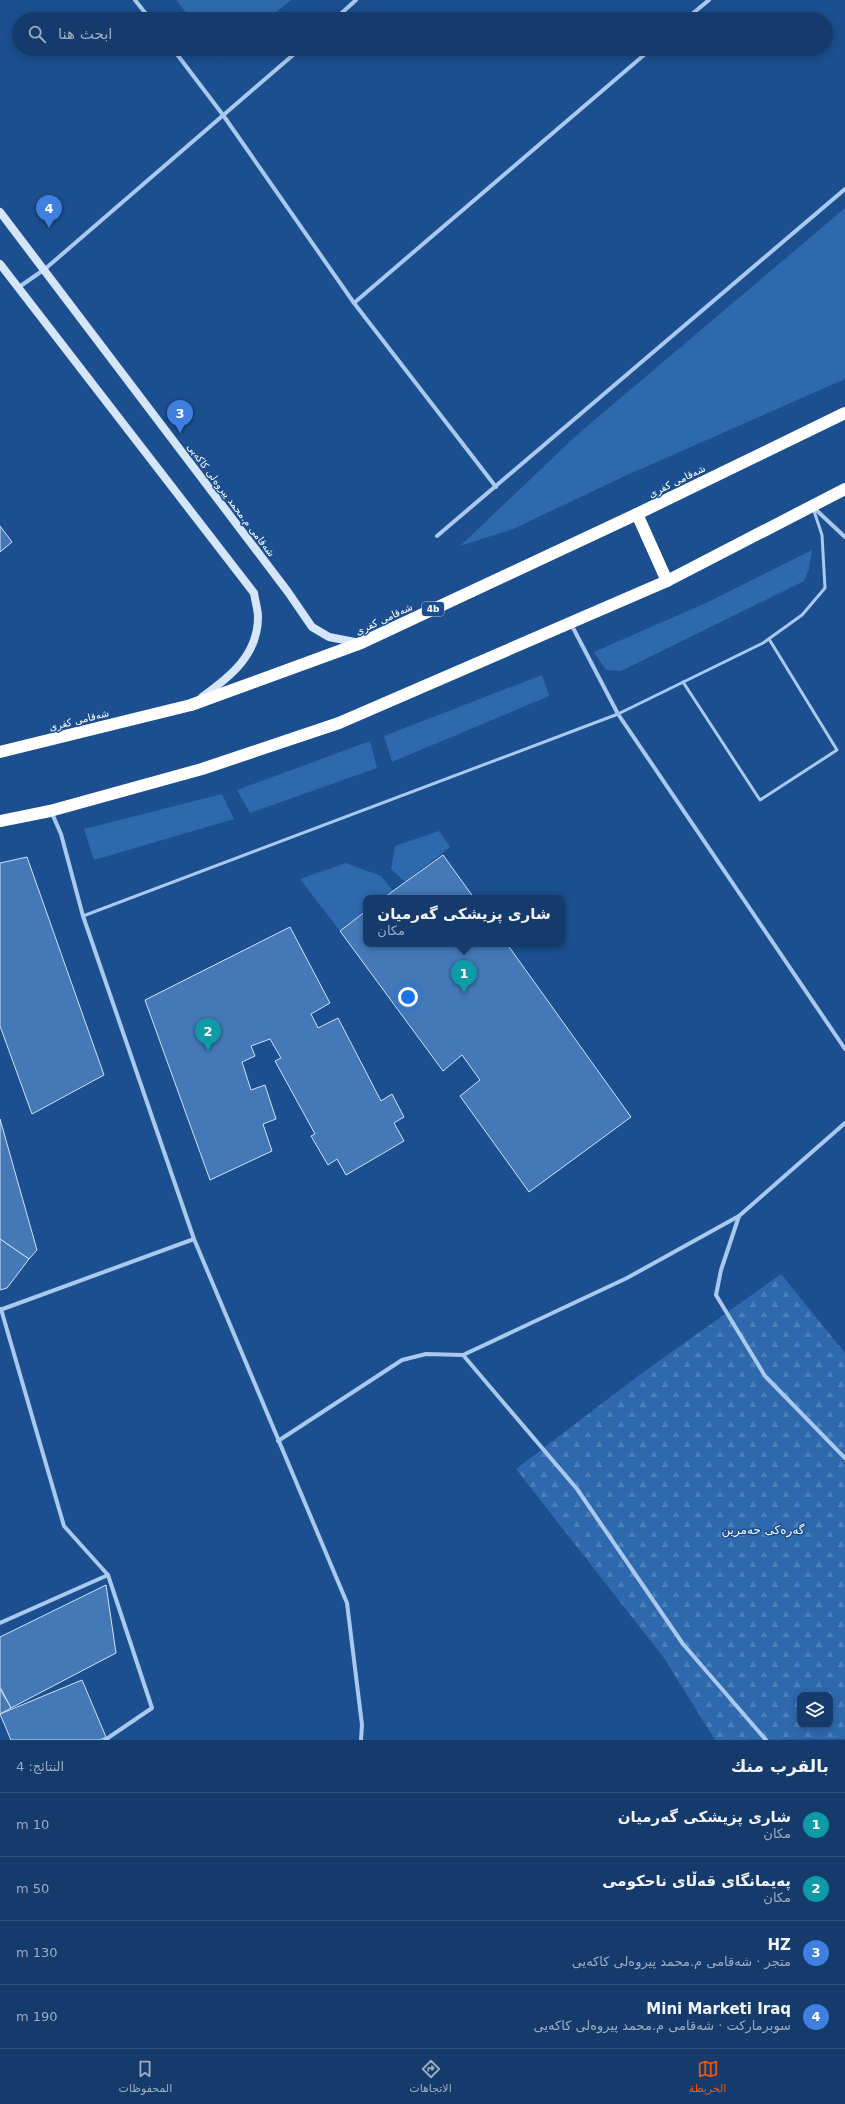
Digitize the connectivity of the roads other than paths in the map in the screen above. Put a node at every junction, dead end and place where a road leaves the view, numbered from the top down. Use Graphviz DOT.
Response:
graph roads {
  1 [pos="135,0"];
  2 [pos="356,0"];
  3 [pos="709,0"];
  4 [pos="144,12"];
  5 [pos="342,12"];
  6 [pos="694,12"];
  7 [pos="178,56"];
  8 [pos="292,56"];
  9 [pos="643,56"];
  10 [pos="223,115"];
  11 [pos="845,189"];
  12 [pos="0,212"];
  13 [pos="0,264"];
  14 [pos="45,269"];
  15 [pos="19,287"];
  16 [pos="354,303"];
  17 [pos="845,413"];
  18 [pos="496,487"];
  19 [pos="845,489"];
  20 [pos="812,507"];
  21 [pos="638,514"];
  22 [pos="437,536"];
  23 [pos="845,537"];
  24 [pos="667,581"];
  25 [pos="571,624"];
  26 [pos="769,639"];
  27 [pos="361,643"];
  28 [pos="683,682"];
  29 [pos="191,705"];
  30 [pos="618,714"];
  31 [pos="0,752"];
  32 [pos="50,811"];
  33 [pos="0,821"];
  34 [pos="83,916"];
  35 [pos="845,1049"];
  36 [pos="845,1123"];
  37 [pos="739,1216"];
  38 [pos="194,1239"];
  39 [pos="0,1310"];
  40 [pos="463,1355"];
  41 [pos="278,1441"];
  42 [pos="845,1458"];
  43 [pos="108,1576"];
  44 [pos="0,1624"];
  45 [pos="105,1740"];
  46 [pos="361,1740"];
  47 [pos="766,1740"];
  1 -- 4 [label="street"];
  2 -- 5 [label="street"];
  3 -- 6 [label="street"];
  7 -- 10 [label="street"];
  8 -- 10 [label="street"];
  9 -- 16 [label="street"];
  10 -- 14 [label="street"];
  10 -- 16 [label="street"];
  11 -- 18 [label="street"];
  12 -- 14 [label="street, شەقامی م.محمد پیروەلی کاکەیی"];
  13 -- 15 [label="street"];
  14 -- 15 [label="street"];
  14 -- 27 [label="street, شەقامی م.محمد پیروەلی کاکەیی"];
  15 -- 29 [label="street"];
  16 -- 18 [label="street"];
  17 -- 21 [label="highway, شەقامی کفری / 4b"];
  18 -- 22 [label="street"];
  19 -- 20 [label="highway"];
  20 -- 23 [label="street"];
  20 -- 24 [label="highway"];
  20 -- 26 [label="lane"];
  21 -- 24 [label="highway"];
  21 -- 27 [label="highway, شەقامی کفری / 4b"];
  24 -- 25 [label="highway"];
  25 -- 30 [label="street"];
  25 -- 32 [label="highway"];
  26 -- 28 [label="lane"];
  26 -- 28 [label="lane"];
  27 -- 29 [label="highway, شەقامی کفری / 4b"];
  28 -- 30 [label="lane"];
  29 -- 31 [label="highway, شەقامی کفری / 4b"];
  30 -- 34 [label="lane"];
  30 -- 35 [label="street"];
  32 -- 33 [label="highway"];
  32 -- 34 [label="street"];
  34 -- 38 [label="street"];
  36 -- 37 [label="street"];
  37 -- 40 [label="street"];
  37 -- 42 [label="street"];
  38 -- 39 [label="street"];
  38 -- 41 [label="street"];
  39 -- 43 [label="street"];
  40 -- 41 [label="street"];
  40 -- 47 [label="street"];
  41 -- 46 [label="street"];
  43 -- 44 [label="street"];
  43 -- 45 [label="street"];
}
